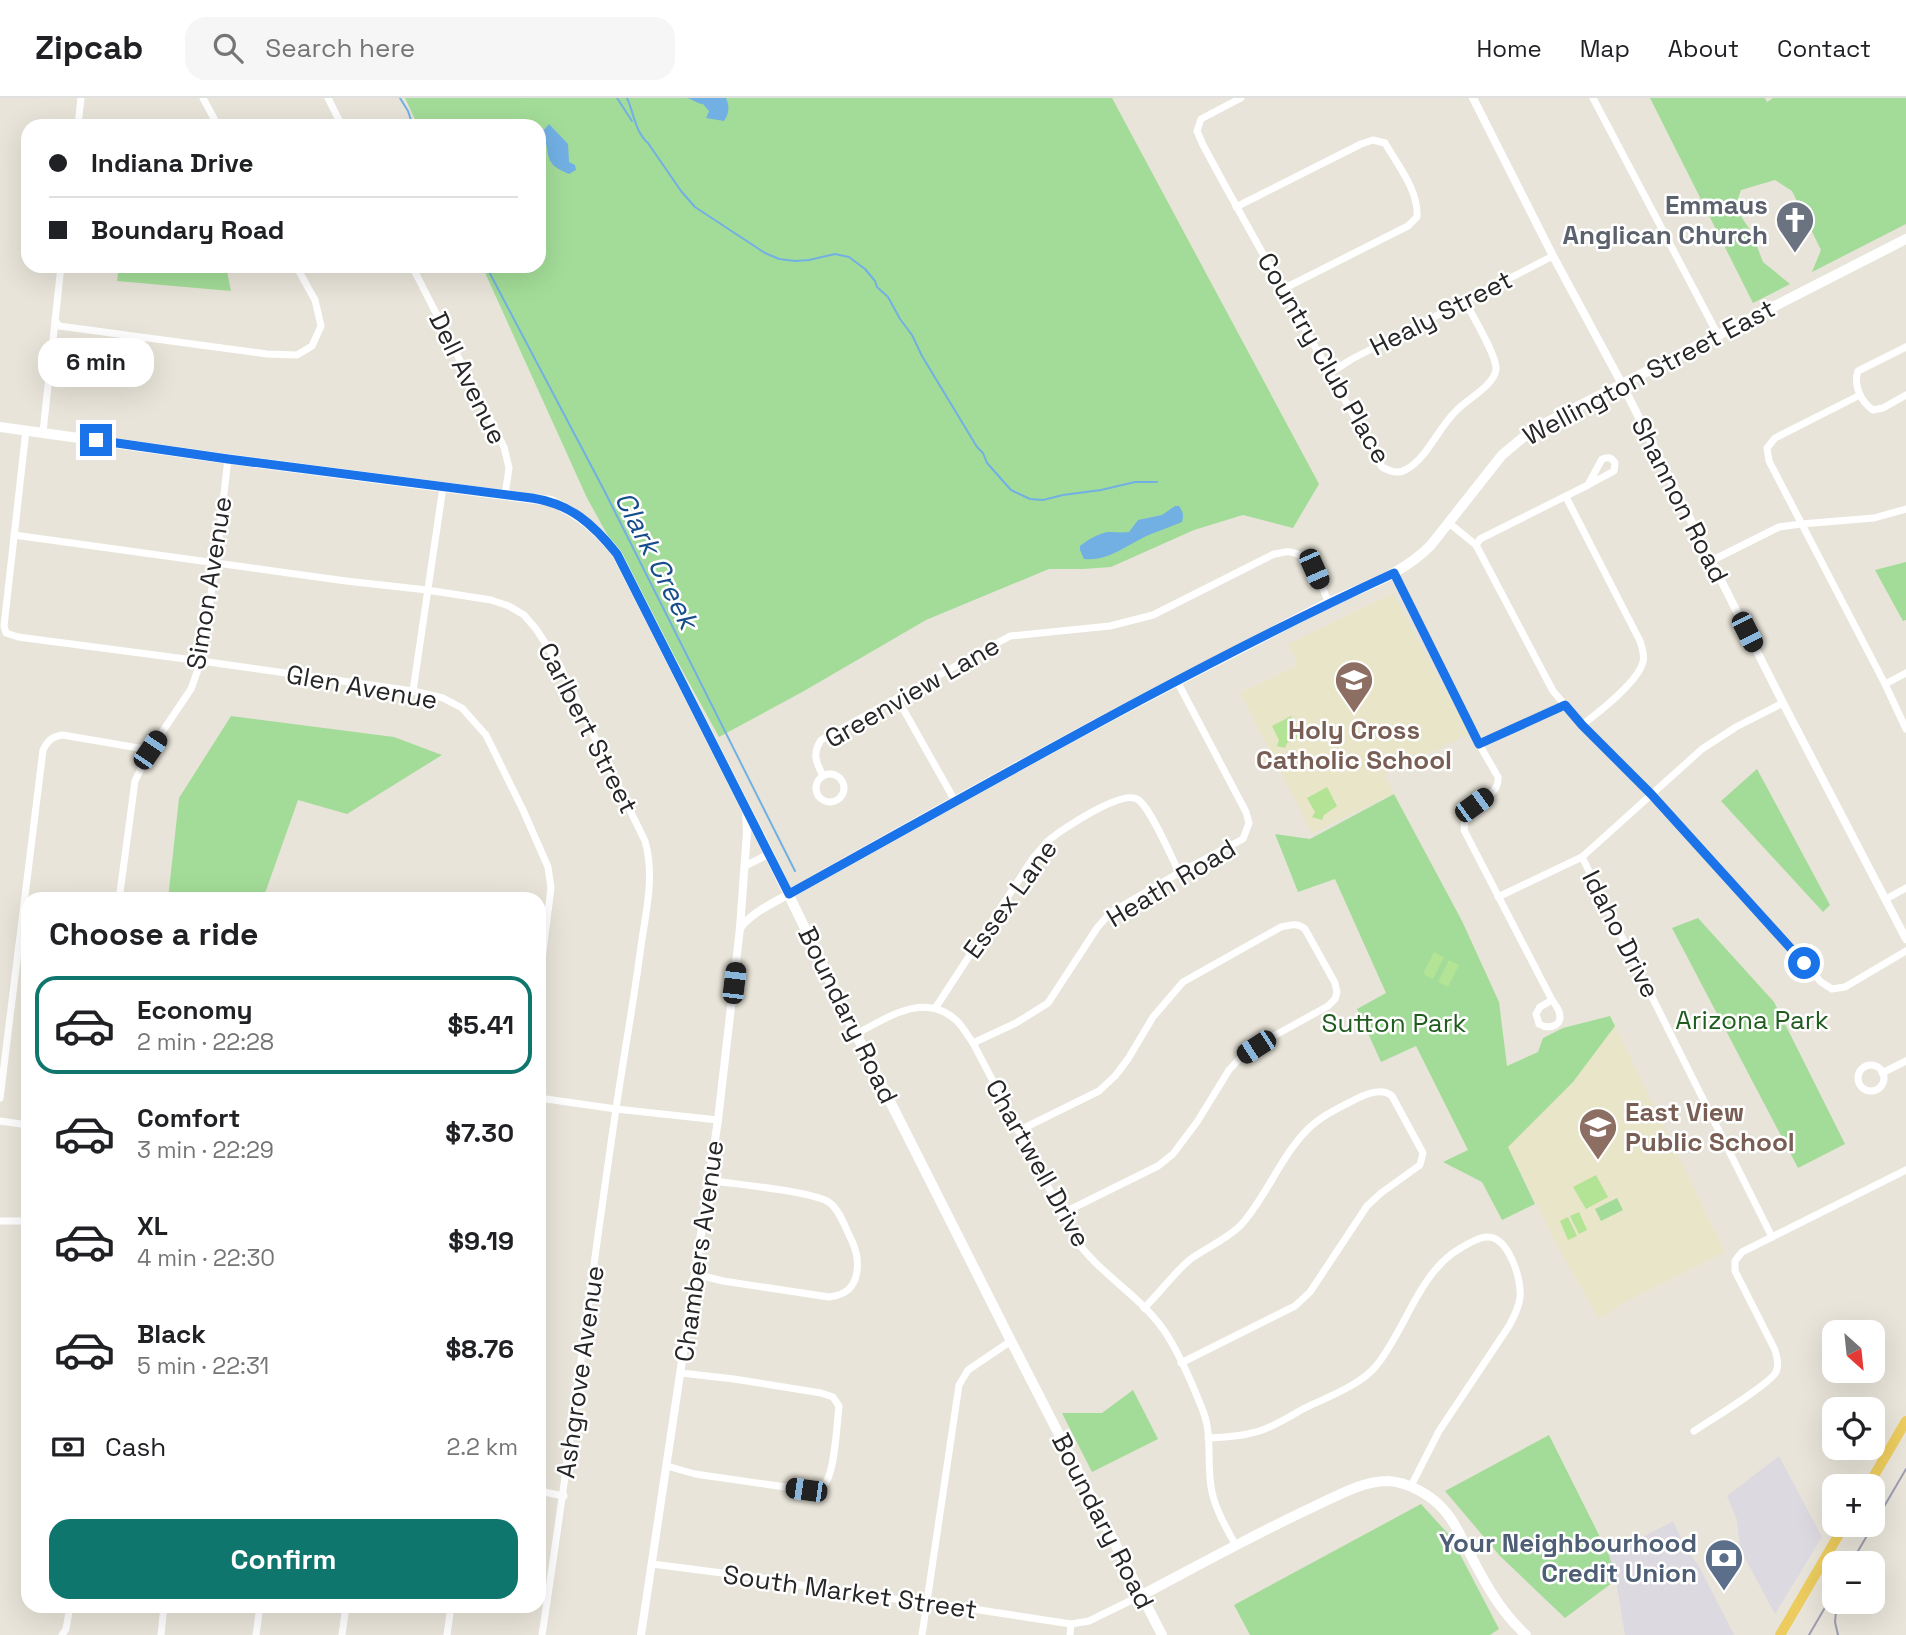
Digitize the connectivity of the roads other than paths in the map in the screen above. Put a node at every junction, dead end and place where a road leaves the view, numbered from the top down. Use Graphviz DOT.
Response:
graph roads {
  1 [pos="81,98"];
  2 [pos="203,98"];
  3 [pos="328,98"];
  4 [pos="1241,98"];
  5 [pos="1473,98"];
  6 [pos="1593,98"];
  7 [pos="79,119"];
  8 [pos="214,119"];
  9 [pos="338,119"];
  10 [pos="1236,207"];
  11 [pos="1906,239"];
  12 [pos="1553,256"];
  13 [pos="60,273"];
  14 [pos="300,273"];
  15 [pos="416,273"];
  16 [pos="1281,290"];
  17 [pos="1465,300"];
  18 [pos="55,320"];
  19 [pos="1718,335"];
  20 [pos="1906,347"];
  21 [pos="1330,373"];
  22 [pos="1622,384"];
  23 [pos="1860,395"];
  24 [pos="1906,395"];
  25 [pos="0,427"];
  26 [pos="26,430"];
  27 [pos="43,432"];
  28 [pos="228,459"];
  29 [pos="1588,485"];
  30 [pos="443,487"];
  31 [pos="505,495"];
  32 [pos="1566,497"];
  33 [pos="1906,509"];
  34 [pos="1449,523"];
  35 [pos="1801,524"];
  36 [pos="14,535"];
  37 [pos="1476,545"];
  38 [pos="216,561"];
  39 [pos="1711,561"];
  40 [pos="1394,573"];
  41 [pos="427,590"];
  42 [pos="1329,603"];
  43 [pos="201,661"];
  44 [pos="1906,673"];
  45 [pos="1177,681"];
  46 [pos="1885,684"];
  47 [pos="413,691"];
  48 [pos="897,698"];
  49 [pos="1783,703"];
  50 [pos="1565,705"];
  51 [pos="1582,725"];
  52 [pos="1906,729"];
  53 [pos="1479,744"];
  54 [pos="150,750"];
  55 [pos="823,776"];
  56 [pos="1651,794"];
  57 [pos="955,801"];
  58 [pos="746,808"];
  59 [pos="769,854"];
  60 [pos="1582,857"];
  61 [pos="745,866"];
  62 [pos="1182,872"];
  63 [pos="1906,888"];
  64 [pos="25,892"];
  65 [pos="120,892"];
  66 [pos="789,894"];
  67 [pos="1498,897"];
  68 [pos="1886,899"];
  69 [pos="21,928"];
  70 [pos="546,928"];
  71 [pos="740,928"];
  72 [pos="1906,939"];
  73 [pos="1906,951"];
  74 [pos="1552,1000"];
  75 [pos="936,1007"];
  76 [pos="856,1034"];
  77 [pos="973,1043"];
  78 [pos="1906,1061"];
  79 [pos="1882,1073"];
  80 [pos="0,1098"];
  81 [pos="546,1099"];
  82 [pos="616,1109"];
  83 [pos="718,1120"];
  84 [pos="0,1121"];
  85 [pos="21,1124"];
  86 [pos="1018,1131"];
  87 [pos="1906,1170"];
  88 [pos="708,1180"];
  89 [pos="1061,1214"];
  90 [pos="0,1221"];
  91 [pos="21,1221"];
  92 [pos="1772,1237"];
  93 [pos="695,1274"];
  94 [pos="1144,1308"];
  95 [pos="1011,1341"];
  96 [pos="1181,1363"];
  97 [pos="681,1373"];
  98 [pos="1906,1421"];
  99 [pos="1694,1431"];
  100 [pos="1208,1438"];
  101 [pos="667,1466"];
  102 [pos="1875,1474"];
  103 [pos="1411,1486"];
  104 [pos="546,1492"];
  105 [pos="564,1496"];
  106 [pos="1837,1537"];
  107 [pos="1236,1546"];
  108 [pos="652,1564"];
  109 [pos="1142,1595"];
  110 [pos="927,1602"];
  111 [pos="546,1610"];
  112 [pos="69,1613"];
  113 [pos="163,1613"];
  114 [pos="259,1613"];
  115 [pos="345,1613"];
  116 [pos="450,1613"];
  117 [pos="545,1613"];
  118 [pos="1071,1624"];
  119 [pos="62,1635"];
  120 [pos="161,1635"];
  121 [pos="256,1635"];
  122 [pos="342,1635"];
  123 [pos="447,1635"];
  124 [pos="542,1635"];
  125 [pos="641,1635"];
  126 [pos="922,1635"];
  127 [pos="1070,1635"];
  128 [pos="1162,1635"];
  129 [pos="1525,1635"];
  130 [pos="1780,1635"];
  1 -- 7 [label="street"];
  2 -- 8 [label="street"];
  3 -- 9 [label="street"];
  4 -- 10 [label="street, Country Club Place"];
  5 -- 12 [label="street, Shannon Road"];
  6 -- 19 [label="street"];
  10 -- 16 [label="street, Country Club Place"];
  10 -- 16 [label="street"];
  11 -- 19 [label="main road, Wellington Street East"];
  12 -- 17 [label="street, Healy Street"];
  12 -- 22 [label="street, Shannon Road"];
  13 -- 18 [label="street"];
  14 -- 18 [label="street"];
  15 -- 31 [label="street, Dell Avenue"];
  16 -- 21 [label="street, Country Club Place"];
  17 -- 21 [label="street, Healy Street"];
  17 -- 21 [label="street, Country Club Place"];
  18 -- 27 [label="street"];
  19 -- 22 [label="main road, Wellington Street East"];
  20 -- 23 [label="street"];
  22 -- 34 [label="main road, Wellington Street East"];
  22 -- 39 [label="street, Shannon Road"];
  23 -- 24 [label="street"];
  23 -- 35 [label="street"];
  25 -- 26 [label="main road, Boundary Road"];
  26 -- 27 [label="main road, Boundary Road"];
  26 -- 36 [label="street"];
  27 -- 28 [label="main road, Boundary Road"];
  28 -- 30 [label="main road, Boundary Road"];
  28 -- 38 [label="street, Simon Avenue"];
  29 -- 32 [label="street"];
  30 -- 31 [label="main road, Boundary Road"];
  30 -- 41 [label="street"];
  31 -- 58 [label="main road, Boundary Road"];
  32 -- 37 [label="street"];
  32 -- 51 [label="street"];
  33 -- 35 [label="street"];
  34 -- 37 [label="street"];
  34 -- 40 [label="main road, Wellington Street East"];
  35 -- 39 [label="street"];
  35 -- 46 [label="street"];
  36 -- 38 [label="street, Carlbert Street"];
  36 -- 43 [label="street, Glen Avenue"];
  37 -- 50 [label="street"];
  38 -- 41 [label="street, Carlbert Street"];
  38 -- 43 [label="street, Simon Avenue"];
  39 -- 49 [label="street, Shannon Road"];
  40 -- 42 [label="main road, Wellington Street East"];
  40 -- 53 [label="street"];
  41 -- 47 [label="street"];
  41 -- 82 [label="street, Carlbert Street"];
  42 -- 45 [label="main road, Wellington Street East"];
  42 -- 48 [label="street, Greenview Lane"];
  43 -- 47 [label="street, Glen Avenue"];
  43 -- 54 [label="street, Simon Avenue"];
  44 -- 46 [label="street"];
  45 -- 57 [label="main road, Wellington Street East"];
  45 -- 62 [label="street, Heath Road"];
  46 -- 52 [label="street"];
  47 -- 70 [label="street, Glen Avenue"];
  48 -- 55 [label="street, Greenview Lane"];
  48 -- 57 [label="street"];
  49 -- 56 [label="street"];
  49 -- 68 [label="street, Shannon Road"];
  50 -- 51 [label="street"];
  50 -- 53 [label="street"];
  51 -- 56 [label="street"];
  53 -- 67 [label="street"];
  54 -- 64 [label="street"];
  54 -- 65 [label="street, Simon Avenue"];
  55 -- 55 [label="street, Greenview Lane"];
  56 -- 60 [label="street"];
  56 -- 73 [label="street"];
  57 -- 66 [label="main road, Wellington Street East"];
  58 -- 59 [label="main road, Boundary Road"];
  58 -- 61 [label="street, Chambers Avenue"];
  59 -- 61 [label="street"];
  59 -- 66 [label="main road, Boundary Road"];
  60 -- 67 [label="street"];
  60 -- 92 [label="street, Idaho Drive"];
  61 -- 71 [label="street, Chambers Avenue"];
  62 -- 75 [label="street, Essex Lane"];
  62 -- 77 [label="street, Heath Road"];
  63 -- 68 [label="street"];
  66 -- 71 [label="street"];
  66 -- 76 [label="main road, Boundary Road"];
  67 -- 74 [label="street"];
  68 -- 72 [label="street, Shannon Road"];
  69 -- 80 [label="street"];
  71 -- 83 [label="street, Chambers Avenue"];
  75 -- 76 [label="street"];
  75 -- 77 [label="street, Chartwell Drive"];
  76 -- 95 [label="main road, Boundary Road"];
  77 -- 86 [label="street, Chartwell Drive"];
  78 -- 79 [label="street"];
  81 -- 82 [label="street"];
  82 -- 83 [label="street"];
  82 -- 105 [label="street, Ashgrove Avenue"];
  83 -- 88 [label="street, Chambers Avenue"];
  84 -- 85 [label="street"];
  86 -- 89 [label="street, Chartwell Drive"];
  86 -- 89 [label="street"];
  87 -- 92 [label="street"];
  88 -- 93 [label="street, Chambers Avenue"];
  88 -- 93 [label="street"];
  89 -- 94 [label="street, Chartwell Drive"];
  90 -- 91 [label="street"];
  92 -- 99 [label="street"];
  93 -- 97 [label="street, Chambers Avenue"];
  94 -- 96 [label="street, Chartwell Drive"];
  94 -- 96 [label="street"];
  95 -- 109 [label="main road, Boundary Road"];
  95 -- 110 [label="street"];
  96 -- 100 [label="street, Chartwell Drive"];
  97 -- 101 [label="street, Chambers Avenue"];
  97 -- 101 [label="street"];
  98 -- 102 [label="highway"];
  100 -- 103 [label="street"];
  100 -- 107 [label="street, Chartwell Drive"];
  101 -- 108 [label="street, Chambers Avenue"];
  103 -- 107 [label="main road, South Market Street"];
  103 -- 129 [label="main road"];
  104 -- 105 [label="street"];
  105 -- 111 [label="street, Ashgrove Avenue"];
  106 -- 130 [label="highway"];
  107 -- 109 [label="main road, South Market Street"];
  108 -- 110 [label="street, South Market Street"];
  108 -- 125 [label="street, Chambers Avenue"];
  109 -- 118 [label="street, South Market Street"];
  109 -- 128 [label="main road, Boundary Road"];
  110 -- 118 [label="street, South Market Street"];
  110 -- 126 [label="street"];
  112 -- 119 [label="street"];
  113 -- 120 [label="street"];
  114 -- 121 [label="street"];
  115 -- 122 [label="street"];
  116 -- 123 [label="street"];
  117 -- 124 [label="street, Ashgrove Avenue"];
  118 -- 127 [label="street"];
}
